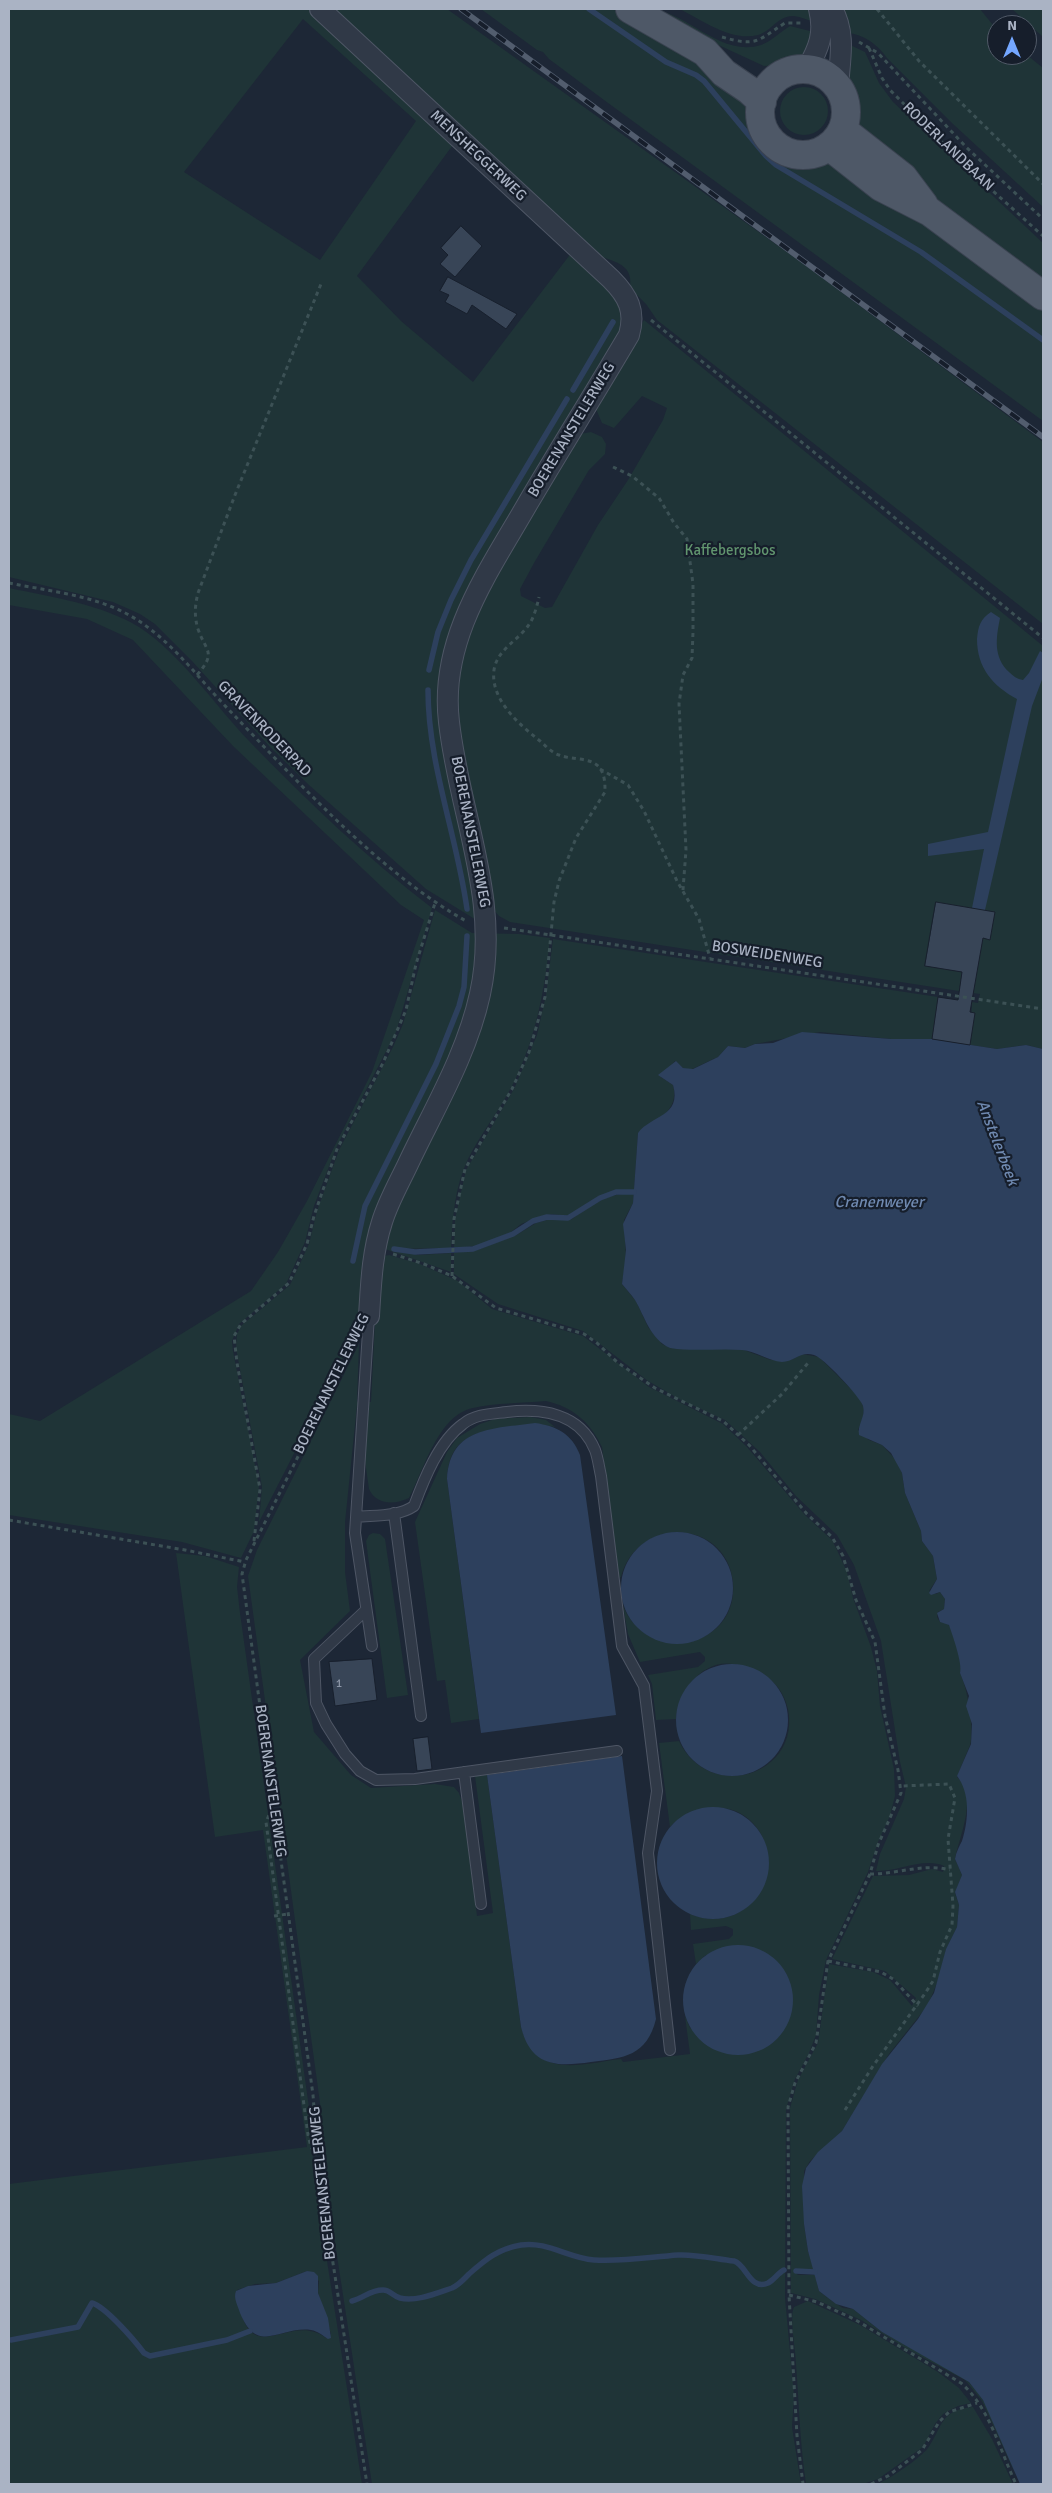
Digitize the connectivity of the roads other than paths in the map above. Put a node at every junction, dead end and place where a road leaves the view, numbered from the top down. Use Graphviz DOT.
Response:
graph roads {
  1 [pos="320,9"];
  2 [pos="630,9"];
  3 [pos="819,9"];
  4 [pos="832,9"];
  5 [pos="832,33"];
  6 [pos="714,45"];
  7 [pos="807,69"];
  8 [pos="778,77"];
  9 [pos="838,86"];
  10 [pos="762,102"];
  11 [pos="836,138"];
  12 [pos="1043,296"];
  13 [pos="632,307"];
  14 [pos="369,1316"];
  15 [pos="394,1513"];
  16 [pos="356,1517"];
  17 [pos="366,1610"];
  18 [pos="372,1646"];
  19 [pos="421,1716"];
  20 [pos="617,1750"];
  21 [pos="464,1772"];
  22 [pos="481,1904"];
  23 [pos="670,2050"];
  1 -- 13 [label="street, MENSHEGGERWEG"];
  2 -- 6 [label="main road"];
  3 -- 5 [label="street"];
  4 -- 5 [label="street"];
  5 -- 7 [label="street"];
  5 -- 9 [label="street"];
  6 -- 8 [label="main road"];
  6 -- 10 [label="main road"];
  7 -- 8 [label="main road"];
  7 -- 9 [label="main road"];
  8 -- 10 [label="main road"];
  9 -- 11 [label="main road"];
  10 -- 11 [label="main road"];
  11 -- 12 [label="main road"];
  13 -- 14 [label="street, BOERENANSTELERWEG"];
  14 -- 16 [label="lane"];
  15 -- 16 [label="lane"];
  15 -- 19 [label="lane"];
  15 -- 23 [label="lane"];
  16 -- 17 [label="lane"];
  17 -- 18 [label="lane"];
  17 -- 21 [label="lane"];
  20 -- 21 [label="lane"];
  21 -- 22 [label="lane"];
}
